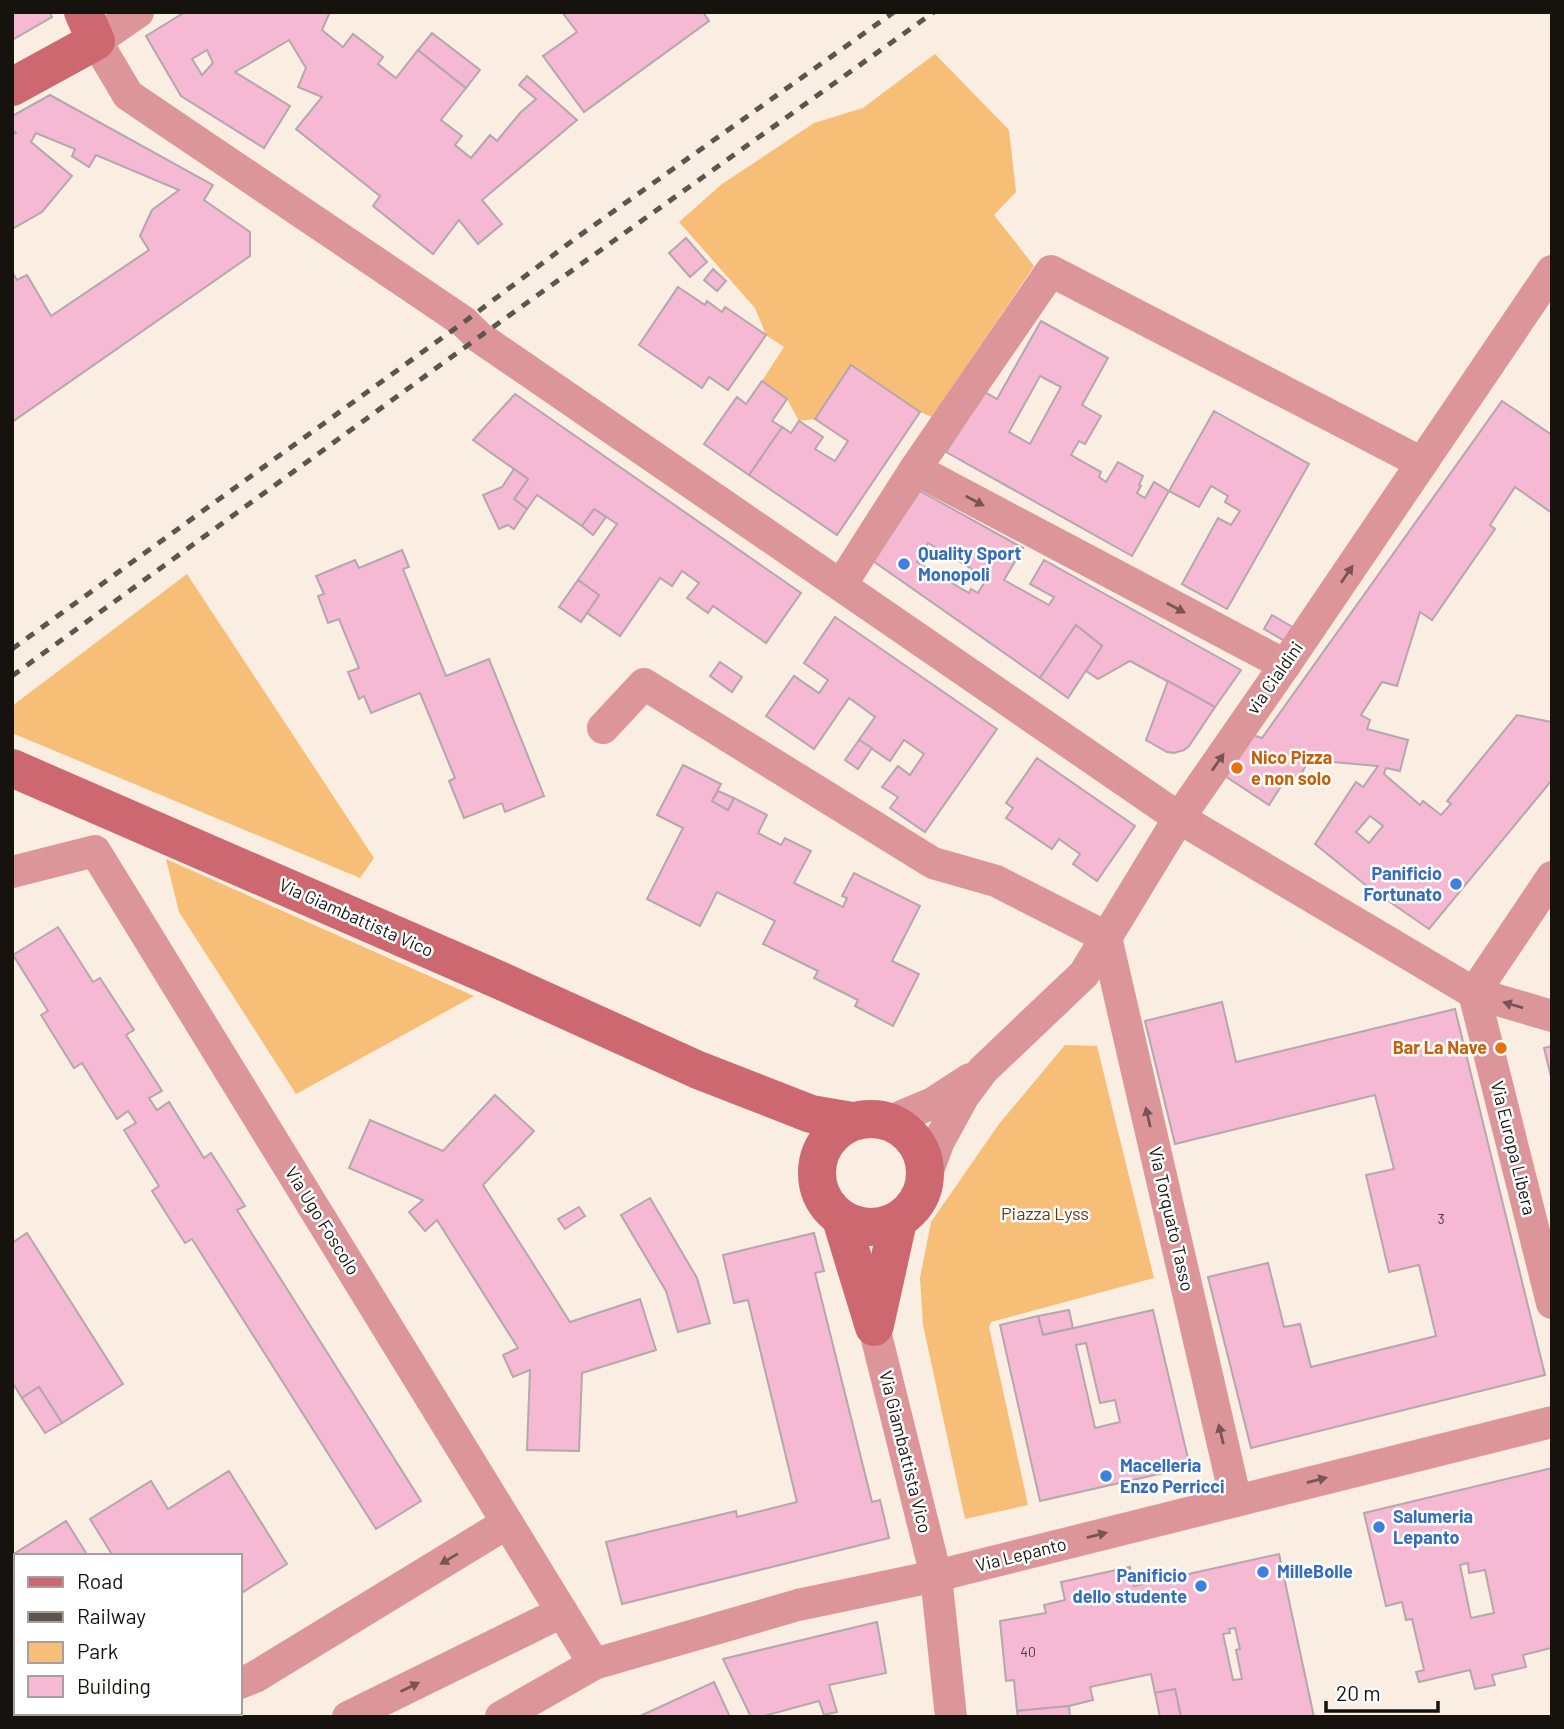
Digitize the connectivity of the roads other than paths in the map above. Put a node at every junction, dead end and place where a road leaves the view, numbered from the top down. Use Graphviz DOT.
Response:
graph roads {
  1 [pos="138,12"];
  2 [pos="90,27"];
  3 [pos="12,87"];
  4 [pos="1552,271"];
  5 [pos="1422,463"];
  6 [pos="915,469"];
  7 [pos="841,585"];
  8 [pos="1285,665"];
  9 [pos="603,728"];
  10 [pos="12,768"];
  11 [pos="1179,818"];
  12 [pos="12,872"];
  13 [pos="1552,877"];
  14 [pos="1106,937"];
  15 [pos="1474,993"];
  16 [pos="1552,1016"];
  17 [pos="698,1070"];
  18 [pos="983,1070"];
  19 [pos="852,1121"];
  20 [pos="890,1121"];
  21 [pos="817,1166"];
  22 [pos="926,1176"];
  23 [pos="841,1219"];
  24 [pos="898,1221"];
  25 [pos="1552,1303"];
  26 [pos="874,1327"];
  27 [pos="1552,1422"];
  28 [pos="1236,1501"];
  29 [pos="507,1523"];
  30 [pos="936,1576"];
  31 [pos="562,1612"];
  32 [pos="594,1664"];
  33 [pos="242,1682"];
  34 [pos="348,1717"];
  35 [pos="501,1717"];
  36 [pos="951,1717"];
  1 -- 2 [label="street"];
  2 -- 3 [label="street"];
  2 -- 7 [label="street"];
  4 -- 5 [label="street, via Cialdini"];
  5 -- 6 [label="street"];
  8 -- 5 [label="street, via Cialdini, one-way"];
  6 -- 7 [label="street"];
  6 -- 8 [label="street, one-way"];
  7 -- 11 [label="street"];
  11 -- 8 [label="street, via Cialdini, one-way"];
  9 -- 14 [label="street"];
  10 -- 17 [label="street, Via Giambattista Vico"];
  11 -- 14 [label="street, via Cialdini"];
  11 -- 15 [label="street"];
  12 -- 29 [label="street, Via Ugo Foscolo"];
  13 -- 15 [label="street"];
  14 -- 18 [label="street, via Cialdini"];
  28 -- 14 [label="street, Via Torquato Tasso, one-way"];
  16 -- 15 [label="street, one-way"];
  15 -- 25 [label="street, Via Europa Libera"];
  17 -- 19 [label="street, Via Giambattista Vico"];
  17 -- 21 [label="street, Via Giambattista Vico"];
  18 -- 20 [label="street, via Cialdini"];
  18 -- 22 [label="street, via Cialdini"];
  19 -- 20 [label="street"];
  19 -- 21 [label="street"];
  20 -- 22 [label="street"];
  21 -- 23 [label="street"];
  22 -- 24 [label="street"];
  23 -- 24 [label="street"];
  23 -- 26 [label="street, Via Giambattista Vico"];
  24 -- 26 [label="street, Via Giambattista Vico"];
  26 -- 30 [label="street, Via Giambattista Vico"];
  28 -- 27 [label="street, Via Lepanto, one-way"];
  30 -- 28 [label="street, Via Lepanto, one-way"];
  29 -- 31 [label="street, Via Ugo Foscolo"];
  29 -- 33 [label="street, one-way"];
  30 -- 32 [label="street, Via Lepanto"];
  30 -- 36 [label="street, Via Giambattista Vico"];
  31 -- 32 [label="street, Via Ugo Foscolo"];
  34 -- 31 [label="street, one-way"];
  32 -- 35 [label="street, Via Lepanto"];
}
